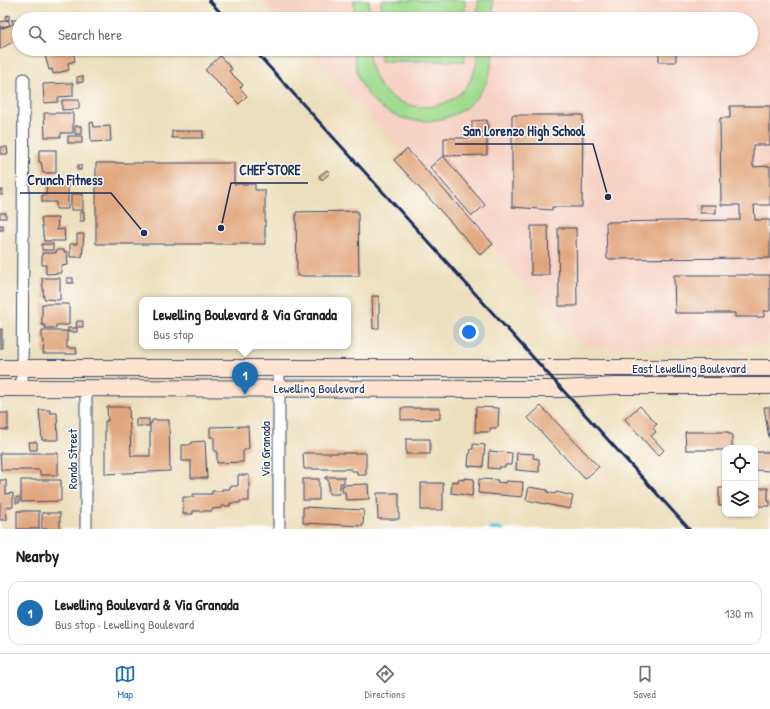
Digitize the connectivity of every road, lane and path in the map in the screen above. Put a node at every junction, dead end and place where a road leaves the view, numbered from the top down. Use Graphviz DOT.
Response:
graph roads {
  1 [pos="24,78"];
  2 [pos="0,368"];
  3 [pos="22,368"];
  4 [pos="608,368"];
  5 [pos="770,368"];
  6 [pos="279,369"];
  7 [pos="613,386"];
  8 [pos="770,386"];
  9 [pos="0,388"];
  10 [pos="22,388"];
  11 [pos="279,388"];
  12 [pos="86,389"];
  13 [pos="279,528"];
  14 [pos="86,529"];
  1 -- 3 [label="street"];
  2 -- 3 [label="main road, Lewelling Boulevard"];
  3 -- 6 [label="main road, Lewelling Boulevard"];
  3 -- 10 [label="street"];
  4 -- 5 [label="main road, East Lewelling Boulevard"];
  4 -- 6 [label="main road, Lewelling Boulevard"];
  6 -- 11 [label="street, Via Granada"];
  7 -- 8 [label="main road, East Lewelling Boulevard"];
  7 -- 11 [label="main road, Lewelling Boulevard"];
  9 -- 10 [label="main road, Lewelling Boulevard"];
  10 -- 12 [label="main road, Lewelling Boulevard"];
  11 -- 12 [label="main road, Lewelling Boulevard"];
  11 -- 13 [label="street, Via Granada"];
  12 -- 14 [label="street, Ronda Street"];
}
